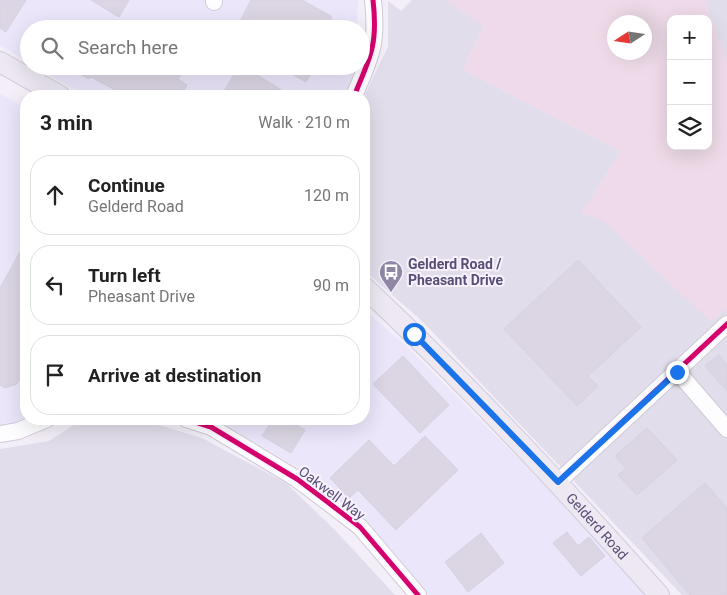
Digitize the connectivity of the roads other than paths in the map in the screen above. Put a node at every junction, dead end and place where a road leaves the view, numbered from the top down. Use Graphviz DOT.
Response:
graph roads {
  1 [pos="373,0"];
  2 [pos="370,59"];
  3 [pos="0,62"];
  4 [pos="20,73"];
  5 [pos="23,75"];
  6 [pos="363,75"];
  7 [pos="49,90"];
  8 [pos="357,90"];
  9 [pos="370,292"];
  10 [pos="727,324"];
  11 [pos="677,372"];
  12 [pos="32,425"];
  13 [pos="205,425"];
  14 [pos="727,430"];
  15 [pos="0,434"];
  16 [pos="558,482"];
  17 [pos="418,595"];
  18 [pos="659,595"];
  1 -- 2 [label="street"];
  3 -- 4 [label="main road"];
  5 -- 7 [label="main road"];
  6 -- 8 [label="street"];
  9 -- 16 [label="main road, Gelderd Road"];
  10 -- 11 [label="street"];
  11 -- 14 [label="street"];
  11 -- 16 [label="street"];
  12 -- 15 [label="street"];
  13 -- 17 [label="street, Oakwell Way"];
  16 -- 18 [label="main road, Gelderd Road"];
}
